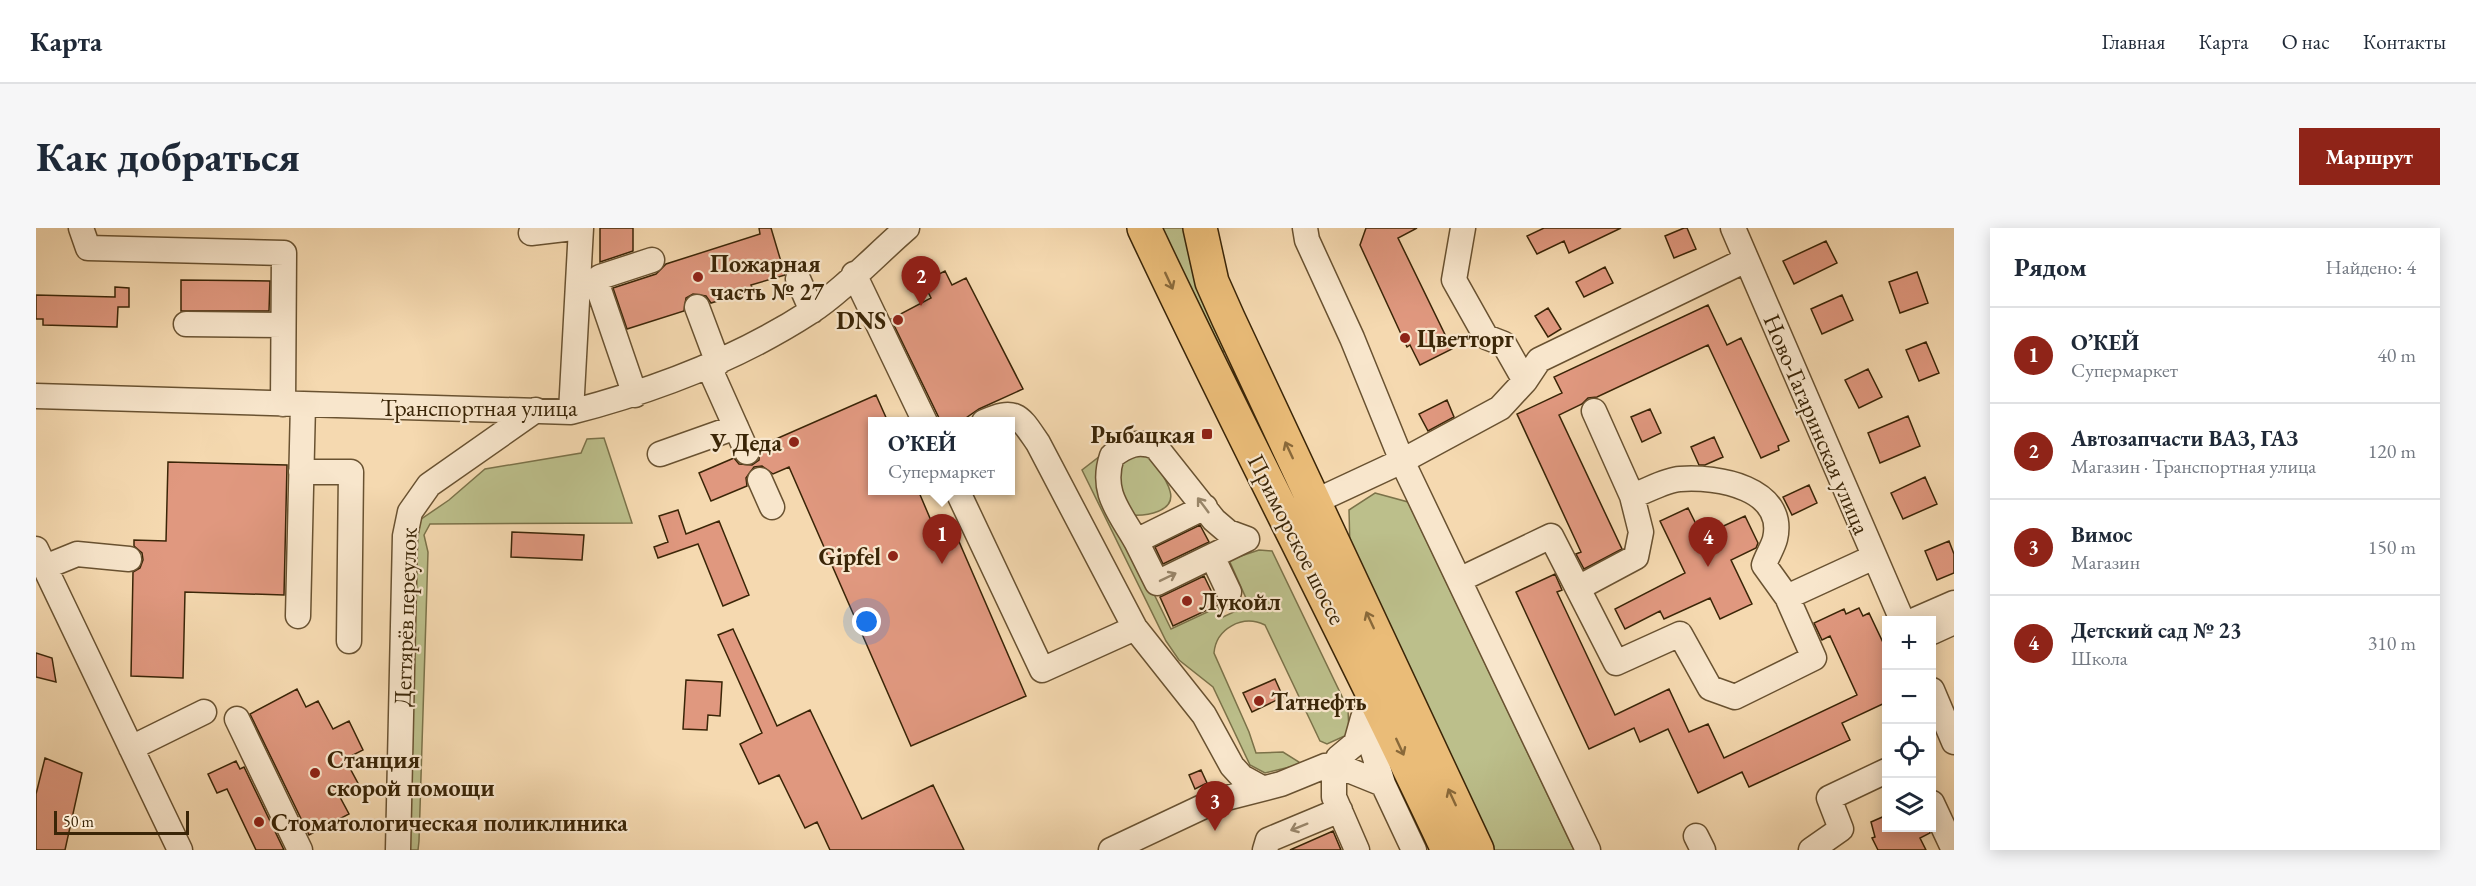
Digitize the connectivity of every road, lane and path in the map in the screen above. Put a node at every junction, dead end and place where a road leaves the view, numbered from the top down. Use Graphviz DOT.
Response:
graph roads {
  1 [pos="81,228"];
  2 [pos="573,228"];
  3 [pos="581,228"];
  4 [pos="907,228"];
  5 [pos="1144,228"];
  6 [pos="1200,228"];
  7 [pos="1305,228"];
  8 [pos="1462,228"];
  9 [pos="1733,228"];
  10 [pos="531,232"];
  11 [pos="1746,260"];
  12 [pos="652,261"];
  13 [pos="854,274"];
  14 [pos="798,279"];
  15 [pos="698,307"];
  16 [pos="812,311"];
  17 [pos="186,324"];
  18 [pos="283,325"];
  19 [pos="713,365"];
  20 [pos="1525,381"];
  21 [pos="635,395"];
  22 [pos="36,396"];
  23 [pos="293,404"];
  24 [pos="536,410"];
  25 [pos="1594,411"];
  26 [pos="571,412"];
  27 [pos="923,417"];
  28 [pos="997,417"];
  29 [pos="736,427"];
  30 [pos="747,452"];
  31 [pos="660,453"];
  32 [pos="1402,461"];
  33 [pos="301,471"];
  34 [pos="760,480"];
  35 [pos="959,495"];
  36 [pos="1632,496"];
  37 [pos="1314,502"];
  38 [pos="772,507"];
  39 [pos="1205,507"];
  40 [pos="1136,542"];
  41 [pos="1212,556"];
  42 [pos="1874,557"];
  43 [pos="40,558"];
  44 [pos="129,559"];
  45 [pos="1460,580"];
  46 [pos="1578,588"];
  47 [pos="1229,592"];
  48 [pos="1786,597"];
  49 [pos="1954,603"];
  50 [pos="297,616"];
  51 [pos="1900,616"];
  52 [pos="1926,616"];
  53 [pos="1954,622"];
  54 [pos="1135,628"];
  55 [pos="1936,630"];
  56 [pos="349,641"];
  57 [pos="1936,699"];
  58 [pos="1369,706"];
  59 [pos="204,712"];
  60 [pos="237,719"];
  61 [pos="1954,742"];
  62 [pos="131,748"];
  63 [pos="1336,765"];
  64 [pos="1882,773"];
  65 [pos="1383,784"];
  66 [pos="1262,788"];
  67 [pos="1340,810"];
  68 [pos="1936,812"];
  69 [pos="180,850"];
  70 [pos="300,850"];
  71 [pos="398,850"];
  72 [pos="1111,850"];
  73 [pos="1265,850"];
  74 [pos="1357,850"];
  75 [pos="1414,850"];
  76 [pos="1448,850"];
  77 [pos="1477,850"];
  78 [pos="1588,850"];
  79 [pos="1811,850"];
  80 [pos="1954,850"];
  1 -- 18 [label="street"];
  2 -- 10 [label="street"];
  3 -- 26 [label="street"];
  4 -- 13 [label="street, Транспортная улица"];
  5 -- 58 [label="highway, Приморское шоссе, one-way"];
  37 -- 6 [label="highway, Приморское шоссе, one-way"];
  7 -- 32 [label="street"];
  8 -- 20 [label="street"];
  9 -- 11 [label="street, Ново-Гагаринская улица"];
  11 -- 20 [label="street"];
  11 -- 42 [label="street, Ново-Гагаринская улица"];
  12 -- 21 [label="street"];
  13 -- 16 [label="street, Транспортная улица"];
  13 -- 27 [label="street"];
  14 -- 16 [label="street"];
  15 -- 19 [label="street"];
  16 -- 19 [label="street, Транспортная улица"];
  17 -- 18 [label="street"];
  18 -- 23 [label="street"];
  19 -- 21 [label="street, Транспортная улица"];
  19 -- 29 [label="street"];
  20 -- 32 [label="street"];
  21 -- 26 [label="street, Транспортная улица"];
  22 -- 23 [label="street, Транспортная улица"];
  23 -- 24 [label="street, Транспортная улица"];
  23 -- 33 [label="street"];
  24 -- 26 [label="street, Транспортная улица"];
  24 -- 71 [label="street, Дегтярёв переулок"];
  25 -- 36 [label="street"];
  28 -- 54 [label="street"];
  29 -- 30 [label="street"];
  29 -- 31 [label="street"];
  32 -- 37 [label="street"];
  32 -- 45 [label="street"];
  33 -- 50 [label="street"];
  33 -- 56 [label="street"];
  34 -- 38 [label="street"];
  35 -- 54 [label="street"];
  36 -- 46 [label="street"];
  36 -- 48 [label="street"];
  77 -- 37 [label="highway, Приморское шоссе, one-way"];
  39 -- 40 [label="street"];
  39 -- 40 [label="street, one-way"];
  39 -- 41 [label="street"];
  40 -- 41 [label="street, one-way"];
  41 -- 47 [label="street"];
  42 -- 48 [label="street"];
  42 -- 51 [label="street, Ново-Гагаринская улица"];
  43 -- 44 [label="street"];
  43 -- 62 [label="street"];
  45 -- 46 [label="street"];
  45 -- 78 [label="street"];
  46 -- 48 [label="street"];
  49 -- 52 [label="street"];
  53 -- 55 [label="street"];
  54 -- 66 [label="street"];
  57 -- 61 [label="street"];
  58 -- 63 [label="street"];
  58 -- 65 [label="street"];
  58 -- 76 [label="highway, Приморское шоссе, one-way"];
  59 -- 62 [label="street"];
  60 -- 70 [label="street"];
  62 -- 69 [label="street"];
  63 -- 65 [label="street"];
  63 -- 66 [label="street"];
  63 -- 67 [label="street"];
  64 -- 79 [label="street"];
  65 -- 75 [label="street"];
  66 -- 72 [label="street"];
  67 -- 73 [label="street, one-way"];
  67 -- 74 [label="street"];
  68 -- 80 [label="street"];
}
